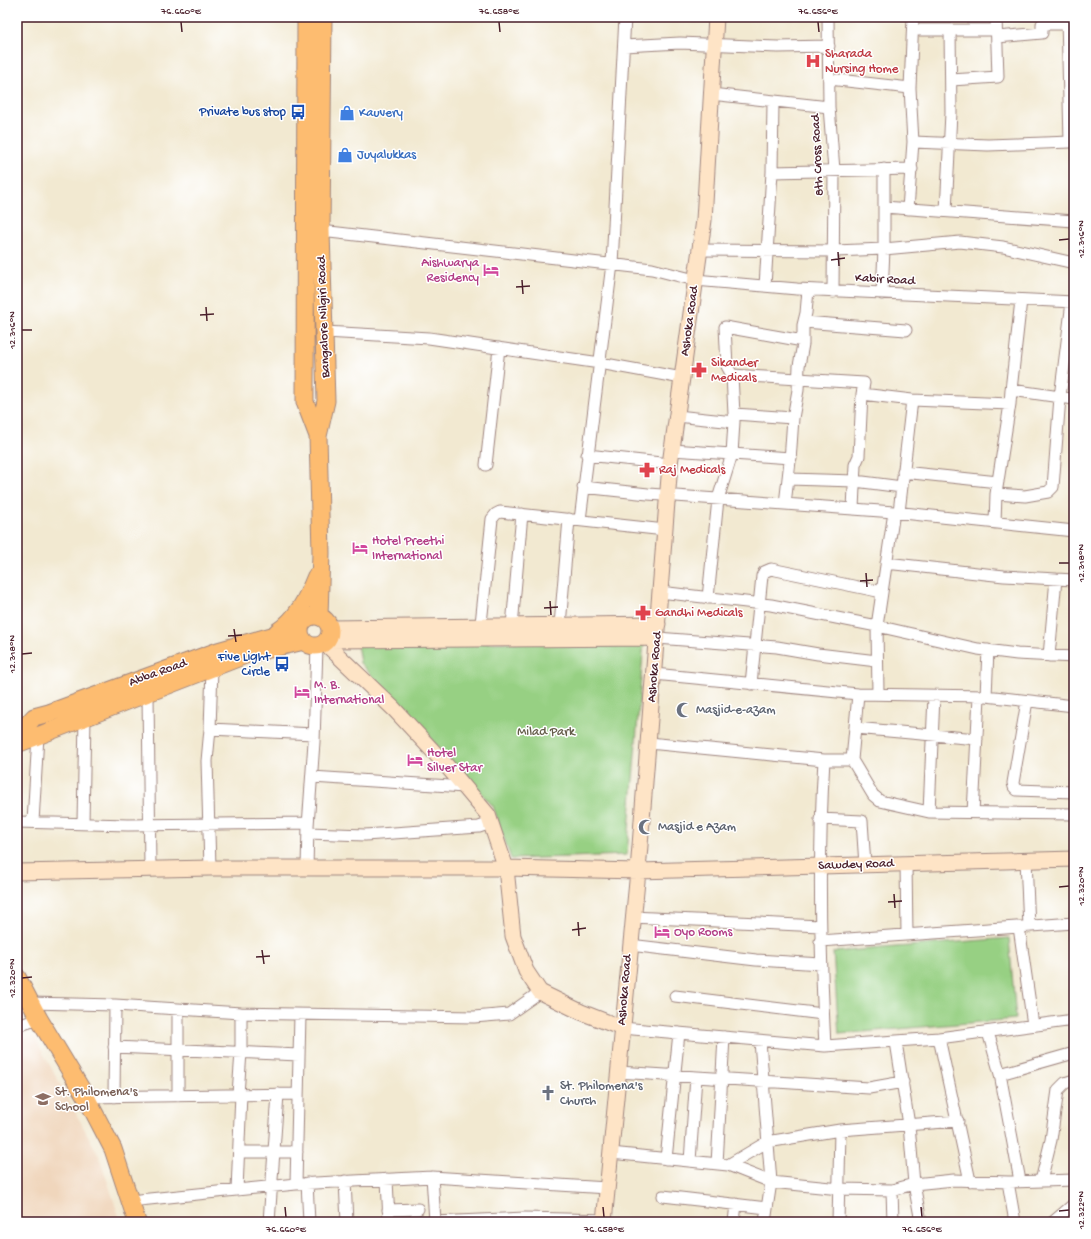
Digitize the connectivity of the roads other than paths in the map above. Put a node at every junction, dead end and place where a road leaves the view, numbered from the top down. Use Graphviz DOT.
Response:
graph roads {
  1 [pos="306,17"];
  2 [pos="323,17"];
  3 [pos="625,17"];
  4 [pos="716,17"];
  5 [pos="828,17"];
  6 [pos="913,17"];
  7 [pos="996,17"];
  8 [pos="1070,22"];
  9 [pos="914,30"];
  10 [pos="950,30"];
  11 [pos="996,33"];
  12 [pos="715,44"];
  13 [pos="624,46"];
  14 [pos="829,46"];
  15 [pos="829,79"];
  16 [pos="951,80"];
  17 [pos="910,88"];
  18 [pos="1072,92"];
  19 [pos="712,94"];
  20 [pos="773,102"];
  21 [pos="829,107"];
  22 [pos="913,142"];
  23 [pos="950,144"];
  24 [pos="884,169"];
  25 [pos="912,169"];
  26 [pos="834,170"];
  27 [pos="772,172"];
  28 [pos="884,207"];
  29 [pos="908,209"];
  30 [pos="946,211"];
  31 [pos="1074,221"];
  32 [pos="321,231"];
  33 [pos="884,249"];
  34 [pos="700,250"];
  35 [pos="768,251"];
  36 [pos="835,252"];
  37 [pos="1074,263"];
  38 [pos="612,264"];
  39 [pos="696,280"];
  40 [pos="765,286"];
  41 [pos="808,290"];
  42 [pos="833,292"];
  43 [pos="882,294"];
  44 [pos="1021,300"];
  45 [pos="1073,302"];
  46 [pos="804,322"];
  47 [pos="906,330"];
  48 [pos="326,332"];
  49 [pos="803,341"];
  50 [pos="499,348"];
  51 [pos="600,363"];
  52 [pos="732,375"];
  53 [pos="682,378"];
  54 [pos="798,379"];
  55 [pos="1011,390"];
  56 [pos="862,394"];
  57 [pos="1060,397"];
  58 [pos="1074,399"];
  59 [pos="912,400"];
  60 [pos="1010,404"];
  61 [pos="677,416"];
  62 [pos="734,418"];
  63 [pos="793,418"];
  64 [pos="318,436"];
  65 [pos="732,454"];
  66 [pos="587,455"];
  67 [pos="671,457"];
  68 [pos="791,458"];
  69 [pos="486,465"];
  70 [pos="903,472"];
  71 [pos="789,479"];
  72 [pos="855,481"];
  73 [pos="998,482"];
  74 [pos="583,487"];
  75 [pos="902,487"];
  76 [pos="996,494"];
  77 [pos="668,496"];
  78 [pos="718,499"];
  79 [pos="785,504"];
  80 [pos="853,509"];
  81 [pos="896,512"];
  82 [pos="522,514"];
  83 [pos="575,519"];
  84 [pos="995,523"];
  85 [pos="665,530"];
  86 [pos="1074,532"];
  87 [pos="886,563"];
  88 [pos="320,566"];
  89 [pos="1056,579"];
  90 [pos="1074,580"];
  91 [pos="660,592"];
  92 [pos="882,592"];
  93 [pos="708,598"];
  94 [pos="759,604"];
  95 [pos="560,625"];
  96 [pos="512,626"];
  97 [pos="877,626"];
  98 [pos="658,631"];
  99 [pos="480,632"];
  100 [pos="318,634"];
  101 [pos="260,639"];
  102 [pos="754,645"];
  103 [pos="988,650"];
  104 [pos="1049,656"];
  105 [pos="1074,657"];
  106 [pos="877,660"];
  107 [pos="212,668"];
  108 [pos="654,674"];
  109 [pos="751,684"];
  110 [pos="148,694"];
  111 [pos="858,694"];
  112 [pos="878,694"];
  113 [pos="934,696"];
  114 [pos="982,697"];
  115 [pos="1027,701"];
  116 [pos="1074,706"];
  117 [pos="34,717"];
  118 [pos="85,718"];
  119 [pos="17,720"];
  120 [pos="855,728"];
  121 [pos="210,729"];
  122 [pos="314,734"];
  123 [pos="933,735"];
  124 [pos="17,736"];
  125 [pos="38,736"];
  126 [pos="977,738"];
  127 [pos="649,742"];
  128 [pos="17,744"];
  129 [pos="824,760"];
  130 [pos="852,760"];
  131 [pos="312,777"];
  132 [pos="465,787"];
  133 [pos="1074,792"];
  134 [pos="929,812"];
  135 [pos="973,812"];
  136 [pos="1074,814"];
  137 [pos="820,819"];
  138 [pos="17,822"];
  139 [pos="33,822"];
  140 [pos="83,823"];
  141 [pos="491,823"];
  142 [pos="149,824"];
  143 [pos="209,824"];
  144 [pos="308,828"];
  145 [pos="1074,859"];
  146 [pos="1026,860"];
  147 [pos="906,864"];
  148 [pos="865,865"];
  149 [pos="820,866"];
  150 [pos="150,868"];
  151 [pos="210,868"];
  152 [pos="307,868"];
  153 [pos="506,868"];
  154 [pos="638,871"];
  155 [pos="17,872"];
  156 [pos="632,917"];
  157 [pos="1074,923"];
  158 [pos="820,926"];
  159 [pos="1024,927"];
  160 [pos="907,935"];
  161 [pos="820,941"];
  162 [pos="630,945"];
  163 [pos="821,964"];
  164 [pos="17,977"];
  165 [pos="540,992"];
  166 [pos="675,996"];
  167 [pos="24,1001"];
  168 [pos="115,1005"];
  169 [pos="178,1009"];
  170 [pos="241,1013"];
  171 [pos="824,1014"];
  172 [pos="300,1015"];
  173 [pos="1074,1020"];
  174 [pos="28,1022"];
  175 [pos="1032,1025"];
  176 [pos="622,1028"];
  177 [pos="988,1032"];
  178 [pos="679,1033"];
  179 [pos="724,1037"];
  180 [pos="939,1038"];
  181 [pos="760,1041"];
  182 [pos="896,1042"];
  183 [pos="825,1046"];
  184 [pos="114,1047"];
  185 [pos="178,1050"];
  186 [pos="241,1052"];
  187 [pos="1074,1054"];
  188 [pos="299,1055"];
  189 [pos="618,1072"];
  190 [pos="1000,1074"];
  191 [pos="675,1076"];
  192 [pos="696,1077"];
  193 [pos="722,1079"];
  194 [pos="1074,1080"];
  195 [pos="764,1082"];
  196 [pos="903,1082"];
  197 [pos="239,1094"];
  198 [pos="278,1094"];
  199 [pos="298,1094"];
  200 [pos="178,1096"];
  201 [pos="86,1097"];
  202 [pos="114,1097"];
  203 [pos="958,1121"];
  204 [pos="909,1125"];
  205 [pos="840,1130"];
  206 [pos="768,1142"];
  207 [pos="238,1152"];
  208 [pos="274,1152"];
  209 [pos="297,1152"];
  210 [pos="611,1153"];
  211 [pos="666,1159"];
  212 [pos="690,1161"];
  213 [pos="723,1164"];
  214 [pos="432,1177"];
  215 [pos="387,1179"];
  216 [pos="1041,1180"];
  217 [pos="1074,1180"];
  218 [pos="345,1181"];
  219 [pos="970,1181"];
  220 [pos="1020,1181"];
  221 [pos="771,1182"];
  222 [pos="1008,1182"];
  223 [pos="302,1183"];
  224 [pos="914,1184"];
  225 [pos="272,1187"];
  226 [pos="607,1188"];
  227 [pos="840,1189"];
  228 [pos="237,1190"];
  229 [pos="892,1190"];
  230 [pos="663,1196"];
  231 [pos="130,1201"];
  232 [pos="736,1204"];
  233 [pos="1074,1204"];
  234 [pos="767,1208"];
  235 [pos="418,1209"];
  236 [pos="388,1210"];
  237 [pos="1065,1217"];
  238 [pos="525,1220"];
  239 [pos="434,1221"];
  240 [pos="472,1221"];
  241 [pos="604,1221"];
  242 [pos="127,1222"];
  243 [pos="137,1222"];
  244 [pos="269,1222"];
  245 [pos="309,1222"];
  246 [pos="347,1222"];
  247 [pos="389,1222"];
  248 [pos="734,1222"];
  249 [pos="765,1222"];
  250 [pos="838,1222"];
  251 [pos="893,1222"];
  252 [pos="921,1222"];
  253 [pos="1015,1222"];
  254 [pos="1054,1222"];
  1 -- 64 [label="main road"];
  2 -- 32 [label="main road, Bangalore Nilgiri Road"];
  3 -- 13 [label="street"];
  4 -- 12 [label="street, Ashoka Road"];
  5 -- 14 [label="street, 8th Cross Road"];
  6 -- 9 [label="street"];
  7 -- 11 [label="street"];
  8 -- 11 [label="street"];
  8 -- 18 [label="street"];
  9 -- 10 [label="street"];
  9 -- 17 [label="street"];
  10 -- 11 [label="street"];
  10 -- 16 [label="street"];
  11 -- 16 [label="street"];
  12 -- 13 [label="street"];
  12 -- 14 [label="street"];
  12 -- 19 [label="street, Ashoka Road"];
  13 -- 38 [label="street"];
  14 -- 15 [label="street, 8th Cross Road"];
  15 -- 17 [label="street"];
  15 -- 21 [label="street, 8th Cross Road"];
  16 -- 23 [label="street"];
  17 -- 22 [label="street"];
  18 -- 23 [label="street"];
  19 -- 20 [label="street"];
  19 -- 34 [label="street, Ashoka Road"];
  20 -- 21 [label="street"];
  20 -- 27 [label="street"];
  21 -- 26 [label="street, 8th Cross Road"];
  22 -- 23 [label="street"];
  22 -- 25 [label="street"];
  23 -- 30 [label="street"];
  24 -- 25 [label="street"];
  24 -- 26 [label="street"];
  24 -- 28 [label="street"];
  25 -- 29 [label="street"];
  26 -- 27 [label="street"];
  26 -- 36 [label="street, 8th Cross Road"];
  27 -- 35 [label="street"];
  28 -- 29 [label="street"];
  28 -- 33 [label="street"];
  29 -- 30 [label="street"];
  30 -- 31 [label="street"];
  32 -- 38 [label="street, Kabir Road"];
  32 -- 48 [label="main road, Bangalore Nilgiri Road"];
  33 -- 36 [label="street"];
  33 -- 37 [label="street"];
  33 -- 43 [label="street"];
  34 -- 35 [label="street"];
  34 -- 39 [label="street, Ashoka Road"];
  35 -- 36 [label="street"];
  35 -- 40 [label="street"];
  36 -- 42 [label="street, 8th Cross Road"];
  38 -- 39 [label="street, Kabir Road"];
  38 -- 51 [label="street"];
  39 -- 40 [label="street, Kabir Road"];
  39 -- 53 [label="street, Ashoka Road"];
  40 -- 41 [label="street, Kabir Road"];
  41 -- 42 [label="street, Kabir Road"];
  41 -- 46 [label="street"];
  42 -- 43 [label="street, Kabir Road"];
  43 -- 44 [label="street, Kabir Road"];
  44 -- 45 [label="street, Kabir Road"];
  44 -- 55 [label="street"];
  45 -- 57 [label="street"];
  46 -- 47 [label="street"];
  46 -- 49 [label="street"];
  48 -- 50 [label="street"];
  48 -- 64 [label="main road, Bangalore Nilgiri Road"];
  49 -- 52 [label="street"];
  49 -- 54 [label="street"];
  50 -- 51 [label="street"];
  50 -- 69 [label="street"];
  51 -- 53 [label="street"];
  51 -- 66 [label="street"];
  52 -- 54 [label="street"];
  52 -- 62 [label="street"];
  53 -- 61 [label="street, Ashoka Road"];
  54 -- 56 [label="street"];
  54 -- 63 [label="street"];
  55 -- 57 [label="street"];
  55 -- 60 [label="street"];
  56 -- 59 [label="street"];
  56 -- 72 [label="street"];
  57 -- 58 [label="street"];
  57 -- 76 [label="street"];
  59 -- 60 [label="street"];
  59 -- 70 [label="street"];
  60 -- 73 [label="street"];
  61 -- 62 [label="street"];
  61 -- 67 [label="street, Ashoka Road"];
  62 -- 63 [label="street"];
  62 -- 65 [label="street"];
  63 -- 68 [label="street"];
  64 -- 88 [label="main road, Bangalore Nilgiri Road"];
  65 -- 67 [label="street"];
  65 -- 68 [label="street"];
  65 -- 78 [label="street"];
  66 -- 67 [label="street"];
  66 -- 74 [label="street"];
  67 -- 77 [label="street, Ashoka Road"];
  68 -- 71 [label="street"];
  70 -- 73 [label="street"];
  70 -- 75 [label="street"];
  71 -- 72 [label="street"];
  71 -- 79 [label="street"];
  72 -- 75 [label="street"];
  72 -- 80 [label="street"];
  73 -- 76 [label="street"];
  74 -- 77 [label="street"];
  74 -- 83 [label="street"];
  75 -- 81 [label="street"];
  76 -- 84 [label="street"];
  77 -- 78 [label="street"];
  77 -- 85 [label="street, Ashoka Road"];
  78 -- 79 [label="street"];
  78 -- 93 [label="street"];
  79 -- 80 [label="street"];
  80 -- 81 [label="street"];
  81 -- 84 [label="street"];
  81 -- 87 [label="street"];
  82 -- 83 [label="street"];
  82 -- 96 [label="street"];
  82 -- 99 [label="street"];
  83 -- 85 [label="street"];
  83 -- 95 [label="street"];
  84 -- 86 [label="street"];
  85 -- 91 [label="street, Ashoka Road"];
  87 -- 89 [label="street"];
  87 -- 92 [label="street"];
  88 -- 100 [label="main road, Bangalore Nilgiri Road"];
  88 -- 101 [label="main road"];
  89 -- 90 [label="street"];
  89 -- 104 [label="street"];
  91 -- 93 [label="street"];
  91 -- 98 [label="street, Ashoka Road"];
  92 -- 94 [label="street"];
  92 -- 97 [label="street"];
  93 -- 94 [label="street"];
  94 -- 97 [label="street"];
  94 -- 102 [label="street"];
  95 -- 96 [label="street"];
  95 -- 98 [label="street"];
  96 -- 99 [label="street"];
  97 -- 103 [label="street"];
  97 -- 106 [label="street"];
  98 -- 99 [label="street"];
  98 -- 102 [label="street"];
  98 -- 108 [label="street, Ashoka Road"];
  99 -- 100 [label="street"];
  100 -- 101 [label="main road, Abba Road"];
  100 -- 107 [label="main road"];
  100 -- 122 [label="street"];
  100 -- 132 [label="street"];
  101 -- 117 [label="main road, Abba Road"];
  102 -- 106 [label="street"];
  102 -- 109 [label="street"];
  103 -- 104 [label="street"];
  103 -- 114 [label="street"];
  104 -- 105 [label="street"];
  106 -- 112 [label="street"];
  107 -- 110 [label="main road"];
  107 -- 121 [label="street"];
  108 -- 109 [label="street"];
  108 -- 127 [label="street, Ashoka Road"];
  109 -- 111 [label="street"];
  110 -- 118 [label="main road"];
  110 -- 142 [label="street"];
  111 -- 112 [label="street"];
  111 -- 120 [label="street"];
  112 -- 113 [label="street"];
  113 -- 114 [label="street"];
  113 -- 123 [label="street"];
  114 -- 115 [label="street"];
  114 -- 126 [label="street"];
  115 -- 116 [label="street"];
  115 -- 133 [label="street"];
  117 -- 119 [label="street, Abba Road"];
  117 -- 124 [label="main road"];
  118 -- 125 [label="main road"];
  118 -- 140 [label="street"];
  120 -- 123 [label="street"];
  120 -- 130 [label="street"];
  121 -- 122 [label="street"];
  121 -- 143 [label="street"];
  122 -- 131 [label="street"];
  123 -- 126 [label="street"];
  123 -- 134 [label="street"];
  125 -- 128 [label="main road"];
  125 -- 139 [label="street"];
  126 -- 135 [label="street"];
  127 -- 129 [label="street"];
  127 -- 154 [label="street, Ashoka Road"];
  129 -- 130 [label="street"];
  129 -- 137 [label="street"];
  130 -- 134 [label="street"];
  131 -- 132 [label="street"];
  131 -- 144 [label="street"];
  132 -- 141 [label="street"];
  134 -- 135 [label="street"];
  135 -- 136 [label="street"];
  137 -- 148 [label="street"];
  137 -- 149 [label="street"];
  138 -- 139 [label="street"];
  139 -- 140 [label="street"];
  140 -- 142 [label="street"];
  141 -- 144 [label="street"];
  141 -- 153 [label="street"];
  142 -- 143 [label="street"];
  142 -- 150 [label="street"];
  143 -- 144 [label="street"];
  143 -- 151 [label="street"];
  144 -- 152 [label="street"];
  145 -- 146 [label="street, Sawdey Road"];
  146 -- 147 [label="street, Sawdey Road"];
  146 -- 159 [label="street"];
  147 -- 148 [label="street, Sawdey Road"];
  147 -- 160 [label="street"];
  148 -- 149 [label="street, Sawdey Road"];
  149 -- 154 [label="street, Sawdey Road"];
  149 -- 158 [label="street"];
  150 -- 151 [label="street, Sawdey Road"];
  150 -- 155 [label="street, Sawdey Road"];
  151 -- 152 [label="street, Sawdey Road"];
  152 -- 153 [label="street, Sawdey Road"];
  153 -- 154 [label="street, Sawdey Road"];
  153 -- 165 [label="street"];
  154 -- 156 [label="street, Ashoka Road"];
  156 -- 158 [label="street"];
  156 -- 162 [label="street, Ashoka Road"];
  157 -- 159 [label="street"];
  158 -- 161 [label="street"];
  159 -- 160 [label="street"];
  159 -- 175 [label="street"];
  160 -- 161 [label="street"];
  161 -- 163 [label="street"];
  162 -- 163 [label="street"];
  162 -- 176 [label="street, Ashoka Road"];
  163 -- 171 [label="street"];
  164 -- 167 [label="main road"];
  165 -- 172 [label="street"];
  165 -- 176 [label="street"];
  166 -- 171 [label="street"];
  167 -- 168 [label="street"];
  167 -- 174 [label="main road"];
  168 -- 169 [label="street"];
  168 -- 184 [label="street"];
  169 -- 170 [label="street"];
  169 -- 185 [label="street"];
  170 -- 172 [label="street"];
  170 -- 186 [label="street"];
  171 -- 183 [label="street"];
  172 -- 188 [label="street"];
  173 -- 175 [label="street"];
  174 -- 201 [label="main road"];
  174 -- 242 [label="main road"];
  175 -- 177 [label="street"];
  176 -- 178 [label="street"];
  176 -- 189 [label="street, Ashoka Road"];
  177 -- 180 [label="street"];
  177 -- 190 [label="street"];
  178 -- 179 [label="street"];
  178 -- 191 [label="street"];
  179 -- 181 [label="street"];
  179 -- 193 [label="street"];
  180 -- 182 [label="street"];
  180 -- 203 [label="street"];
  181 -- 183 [label="street"];
  181 -- 195 [label="street"];
  182 -- 183 [label="street"];
  182 -- 196 [label="street"];
  184 -- 185 [label="street"];
  184 -- 202 [label="street"];
  185 -- 186 [label="street"];
  185 -- 200 [label="street"];
  186 -- 188 [label="street"];
  186 -- 197 [label="street"];
  187 -- 190 [label="street"];
  188 -- 199 [label="street"];
  189 -- 191 [label="street"];
  189 -- 210 [label="street, Ashoka Road"];
  190 -- 220 [label="street"];
  191 -- 192 [label="street"];
  191 -- 211 [label="street"];
  192 -- 193 [label="street"];
  192 -- 212 [label="street"];
  193 -- 195 [label="street"];
  193 -- 213 [label="street"];
  194 -- 216 [label="street"];
  195 -- 196 [label="street"];
  195 -- 206 [label="street"];
  196 -- 204 [label="street"];
  197 -- 198 [label="street"];
  197 -- 200 [label="street"];
  197 -- 207 [label="street"];
  198 -- 199 [label="street"];
  198 -- 208 [label="street"];
  199 -- 209 [label="street"];
  200 -- 202 [label="street"];
  201 -- 202 [label="street"];
  201 -- 231 [label="main road"];
  203 -- 204 [label="street"];
  203 -- 219 [label="street"];
  204 -- 205 [label="street"];
  204 -- 224 [label="street"];
  205 -- 206 [label="street"];
  205 -- 227 [label="street"];
  206 -- 213 [label="street"];
  206 -- 221 [label="street"];
  207 -- 208 [label="street"];
  207 -- 228 [label="street"];
  208 -- 209 [label="street"];
  208 -- 225 [label="street"];
  209 -- 223 [label="street"];
  210 -- 211 [label="street"];
  210 -- 226 [label="street, Ashoka Road"];
  211 -- 212 [label="street"];
  212 -- 213 [label="street"];
  213 -- 221 [label="street"];
  214 -- 215 [label="street"];
  214 -- 226 [label="street"];
  214 -- 239 [label="street"];
  215 -- 218 [label="street"];
  215 -- 236 [label="street"];
  216 -- 217 [label="street"];
  216 -- 220 [label="street"];
  218 -- 223 [label="street"];
  218 -- 246 [label="street"];
  219 -- 222 [label="street"];
  219 -- 224 [label="street"];
  220 -- 222 [label="street"];
  221 -- 227 [label="street"];
  221 -- 234 [label="street"];
  222 -- 253 [label="street"];
  223 -- 225 [label="street"];
  223 -- 245 [label="street"];
  224 -- 229 [label="street"];
  224 -- 252 [label="street"];
  225 -- 228 [label="street"];
  225 -- 244 [label="street"];
  226 -- 241 [label="street, Ashoka Road"];
  227 -- 229 [label="street"];
  227 -- 250 [label="street"];
  228 -- 231 [label="street"];
  229 -- 251 [label="street"];
  230 -- 232 [label="street"];
  231 -- 243 [label="main road"];
  232 -- 234 [label="street"];
  232 -- 248 [label="street"];
  233 -- 237 [label="street"];
  234 -- 249 [label="street"];
  235 -- 236 [label="street"];
  236 -- 247 [label="street"];
  237 -- 254 [label="street"];
  238 -- 240 [label="street"];
  238 -- 241 [label="street"];
  239 -- 240 [label="street"];
}
